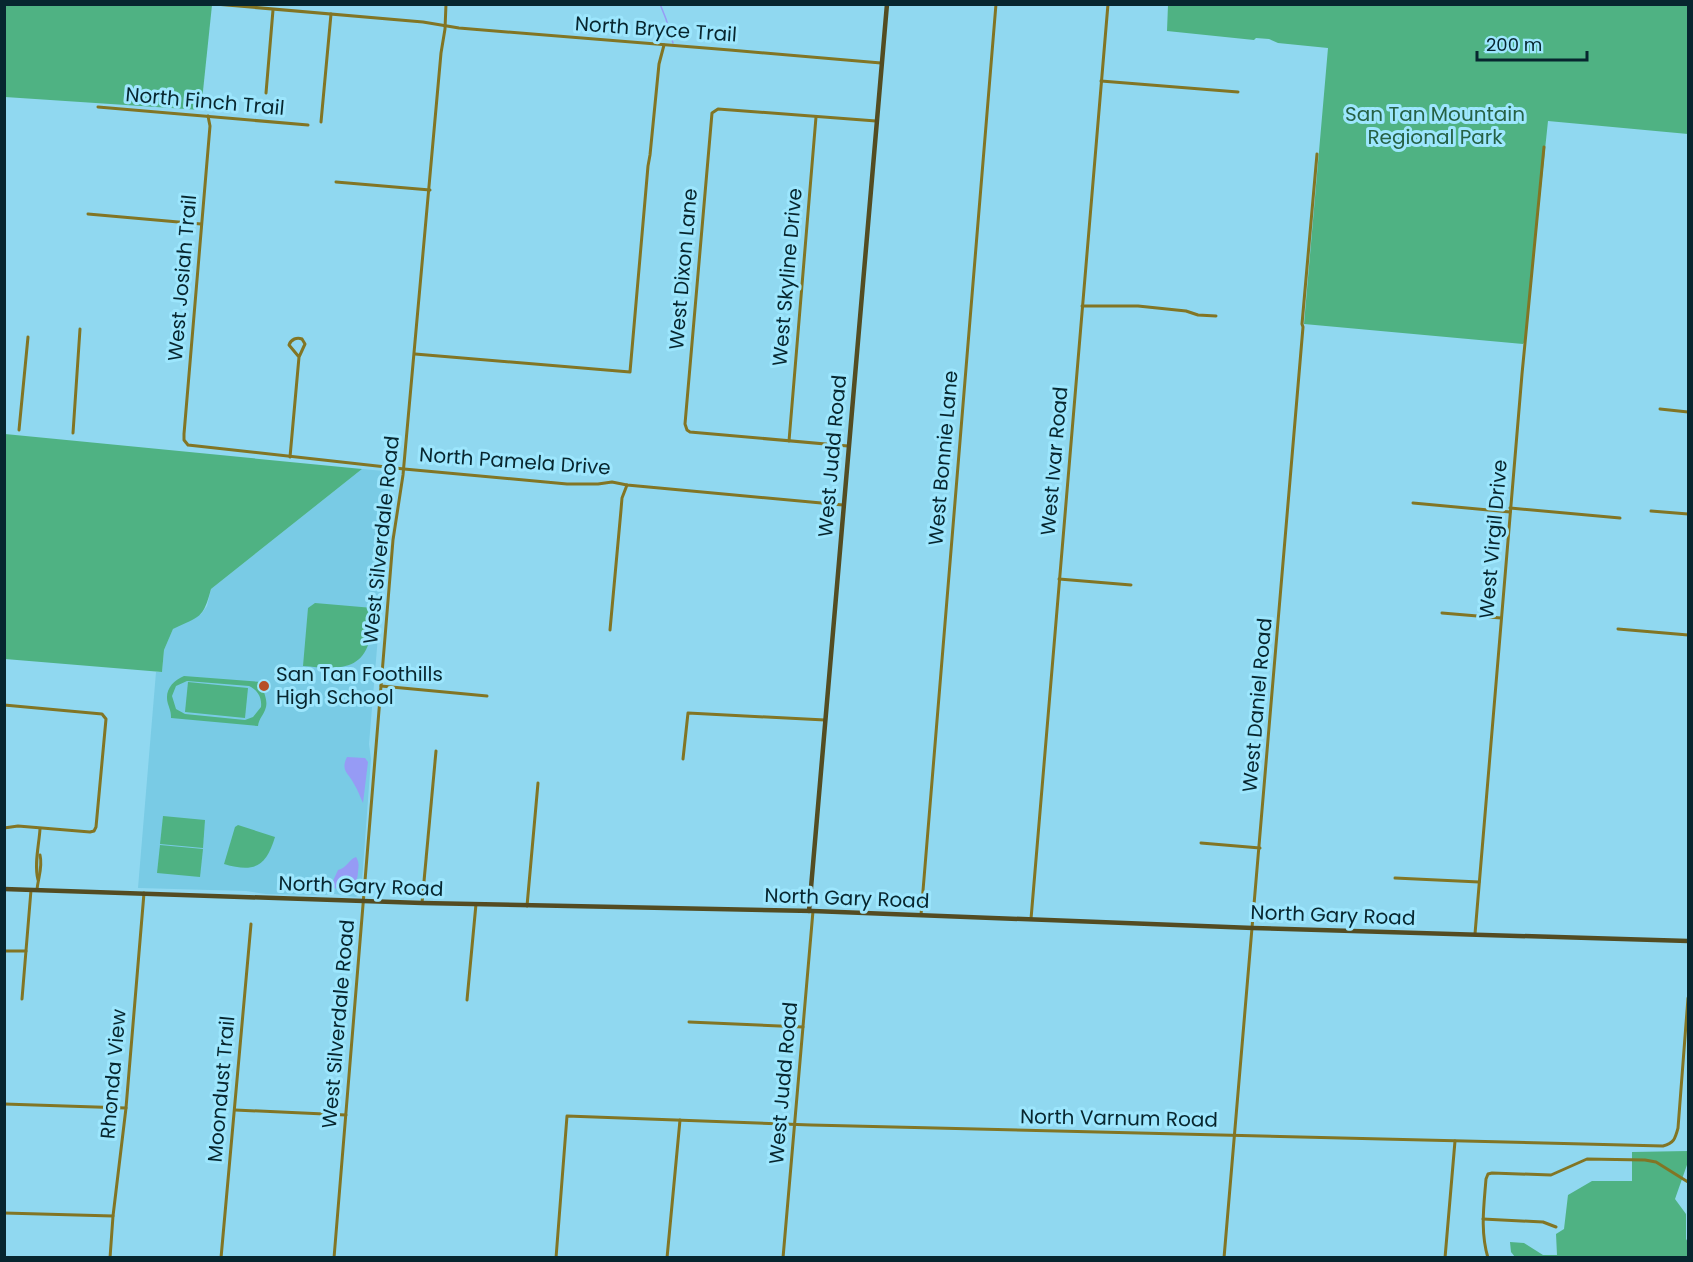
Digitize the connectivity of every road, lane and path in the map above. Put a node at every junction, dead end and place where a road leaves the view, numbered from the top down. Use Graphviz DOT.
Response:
graph roads {
  1 [pos="215,4"];
  2 [pos="446,4"];
  3 [pos="887,4"];
  4 [pos="996,4"];
  5 [pos="1108,4"];
  6 [pos="273,10"];
  7 [pos="331,14"];
  8 [pos="445,26"];
  9 [pos="664,45"];
  10 [pos="881,63"];
  11 [pos="1101,81"];
  12 [pos="1238,92"];
  13 [pos="266,93"];
  14 [pos="98,107"];
  15 [pos="208,116"];
  16 [pos="816,117"];
  17 [pos="876,121"];
  18 [pos="321,122"];
  19 [pos="308,125"];
  20 [pos="1544,147"];
  21 [pos="1317,154"];
  22 [pos="336,182"];
  23 [pos="430,190"];
  24 [pos="88,214"];
  25 [pos="201,224"];
  26 [pos="1082,306"];
  27 [pos="1216,316"];
  28 [pos="80,329"];
  29 [pos="28,337"];
  30 [pos="415,354"];
  31 [pos="299,357"];
  32 [pos="1660,409"];
  33 [pos="1689,412"];
  34 [pos="19,430"];
  35 [pos="73,433"];
  36 [pos="789,441"];
  37 [pos="186,442"];
  38 [pos="848,446"];
  39 [pos="291,457"];
  40 [pos="404,469"];
  41 [pos="627,485"];
  42 [pos="1413,503"];
  43 [pos="843,505"];
  44 [pos="1510,510"];
  45 [pos="1651,511"];
  46 [pos="1689,514"];
  47 [pos="1620,518"];
  48 [pos="1059,579"];
  49 [pos="1131,585"];
  50 [pos="1442,613"];
  51 [pos="1501,618"];
  52 [pos="1618,629"];
  53 [pos="610,630"];
  54 [pos="1689,635"];
  55 [pos="381,686"];
  56 [pos="488,696"];
  57 [pos="4,705"];
  58 [pos="825,720"];
  59 [pos="436,751"];
  60 [pos="683,759"];
  61 [pos="538,783"];
  62 [pos="4,828"];
  63 [pos="40,828"];
  64 [pos="1201,843"];
  65 [pos="1260,848"];
  66 [pos="1395,878"];
  67 [pos="1479,882"];
  68 [pos="4,889"];
  69 [pos="34,890"];
  70 [pos="144,893"];
  71 [pos="363,900"];
  72 [pos="422,903"];
  73 [pos="476,904"];
  74 [pos="527,906"];
  75 [pos="811,911"];
  76 [pos="921,915"];
  77 [pos="1031,919"];
  78 [pos="251,924"];
  79 [pos="1253,928"];
  80 [pos="1475,934"];
  81 [pos="1689,941"];
  82 [pos="4,951"];
  83 [pos="26,951"];
  84 [pos="1689,998"];
  85 [pos="22,999"];
  86 [pos="467,1000"];
  87 [pos="689,1022"];
  88 [pos="803,1027"];
  89 [pos="4,1104"];
  90 [pos="126,1108"];
  91 [pos="235,1110"];
  92 [pos="346,1115"];
  93 [pos="680,1120"];
  94 [pos="794,1125"];
  95 [pos="1235,1136"];
  96 [pos="1455,1141"];
  97 [pos="1689,1173"];
  98 [pos="1687,1180"];
  99 [pos="4,1213"];
  100 [pos="113,1216"];
  101 [pos="1483,1219"];
  102 [pos="1556,1227"];
  103 [pos="110,1257"];
  104 [pos="221,1257"];
  105 [pos="334,1257"];
  106 [pos="556,1257"];
  107 [pos="668,1257"];
  108 [pos="783,1257"];
  109 [pos="1224,1257"];
  110 [pos="1445,1257"];
  111 [pos="1488,1257"];
  1 -- 6 [label="street, North Bryce Trail"];
  2 -- 8 [label="street, West Silverdale Road"];
  3 -- 10 [label="street, West Judd Road"];
  4 -- 76 [label="street, West Bonnie Lane"];
  5 -- 11 [label="street, West Ivar Road"];
  6 -- 7 [label="street, North Bryce Trail"];
  6 -- 13 [label="street"];
  7 -- 8 [label="street, North Bryce Trail"];
  7 -- 18 [label="street"];
  8 -- 9 [label="street, North Bryce Trail"];
  8 -- 23 [label="street, West Silverdale Road"];
  9 -- 10 [label="street, North Bryce Trail"];
  9 -- 30 [label="street"];
  10 -- 17 [label="street, West Judd Road"];
  11 -- 12 [label="street"];
  11 -- 26 [label="street, West Ivar Road"];
  14 -- 15 [label="street, North Finch Trail"];
  15 -- 19 [label="street, North Finch Trail"];
  15 -- 25 [label="street, West Josiah Trail"];
  16 -- 17 [label="street"];
  16 -- 36 [label="street, West Skyline Drive"];
  16 -- 36 [label="street, West Dixon Lane"];
  17 -- 38 [label="street, West Judd Road"];
  20 -- 44 [label="street, West Virgil Drive"];
  21 -- 65 [label="street, West Daniel Road"];
  22 -- 23 [label="street"];
  23 -- 30 [label="street, West Silverdale Road"];
  24 -- 25 [label="street"];
  25 -- 37 [label="street, West Josiah Trail"];
  26 -- 27 [label="street"];
  26 -- 48 [label="street, West Ivar Road"];
  28 -- 35 [label="street"];
  29 -- 34 [label="street"];
  30 -- 40 [label="street, West Silverdale Road"];
  31 -- 31 [label="street"];
  31 -- 39 [label="street"];
  32 -- 33 [label="street"];
  36 -- 38 [label="street"];
  37 -- 39 [label="street, North Pamela Drive"];
  38 -- 43 [label="street, West Judd Road"];
  39 -- 40 [label="street, North Pamela Drive"];
  40 -- 41 [label="street, North Pamela Drive"];
  40 -- 55 [label="street, West Silverdale Road"];
  41 -- 43 [label="street, North Pamela Drive"];
  41 -- 53 [label="street"];
  42 -- 44 [label="street"];
  43 -- 58 [label="street, West Judd Road"];
  44 -- 47 [label="street"];
  44 -- 51 [label="street, West Virgil Drive"];
  45 -- 46 [label="street"];
  48 -- 49 [label="street"];
  48 -- 77 [label="street, West Ivar Road"];
  50 -- 51 [label="street"];
  51 -- 67 [label="street, West Virgil Drive"];
  52 -- 54 [label="street"];
  55 -- 56 [label="street"];
  55 -- 71 [label="street, West Silverdale Road"];
  57 -- 63 [label="street"];
  58 -- 60 [label="street"];
  58 -- 75 [label="street, West Judd Road"];
  59 -- 72 [label="street"];
  61 -- 74 [label="street"];
  62 -- 63 [label="street"];
  63 -- 69 [label="street"];
  64 -- 65 [label="street"];
  65 -- 79 [label="street, West Daniel Road"];
  66 -- 67 [label="street"];
  67 -- 80 [label="street, West Virgil Drive"];
  68 -- 69 [label="street, North Gary Road"];
  69 -- 70 [label="street, North Gary Road"];
  69 -- 83 [label="street"];
  70 -- 71 [label="street, North Gary Road"];
  70 -- 90 [label="street, Rhonda View"];
  71 -- 72 [label="street, North Gary Road"];
  71 -- 92 [label="street, West Silverdale Road"];
  72 -- 73 [label="street, North Gary Road"];
  73 -- 74 [label="street, North Gary Road"];
  73 -- 86 [label="street"];
  74 -- 75 [label="street, North Gary Road"];
  75 -- 76 [label="street, North Gary Road"];
  75 -- 88 [label="street, West Judd Road"];
  76 -- 77 [label="street, North Gary Road"];
  77 -- 79 [label="street, North Gary Road"];
  78 -- 91 [label="street, Moondust Trail"];
  79 -- 80 [label="street, North Gary Road"];
  79 -- 95 [label="street, West Daniel Road"];
  80 -- 81 [label="street, North Gary Road"];
  82 -- 83 [label="street"];
  83 -- 85 [label="street"];
  84 -- 96 [label="street, North Varnum Road"];
  87 -- 88 [label="street"];
  88 -- 94 [label="street, West Judd Road"];
  89 -- 90 [label="street"];
  90 -- 100 [label="street, Rhonda View"];
  91 -- 92 [label="street"];
  91 -- 104 [label="street, Moondust Trail"];
  92 -- 105 [label="street, West Silverdale Road"];
  93 -- 94 [label="street, North Varnum Road"];
  93 -- 106 [label="street, North Varnum Road"];
  93 -- 107 [label="street"];
  94 -- 95 [label="street, North Varnum Road"];
  94 -- 108 [label="street, West Judd Road"];
  95 -- 96 [label="street, North Varnum Road"];
  95 -- 109 [label="street, West Daniel Road"];
  96 -- 110 [label="street"];
  97 -- 98 [label="street"];
  98 -- 101 [label="street"];
  99 -- 100 [label="street"];
  100 -- 103 [label="street, Rhonda View"];
  101 -- 102 [label="street"];
  101 -- 111 [label="street"];
}
